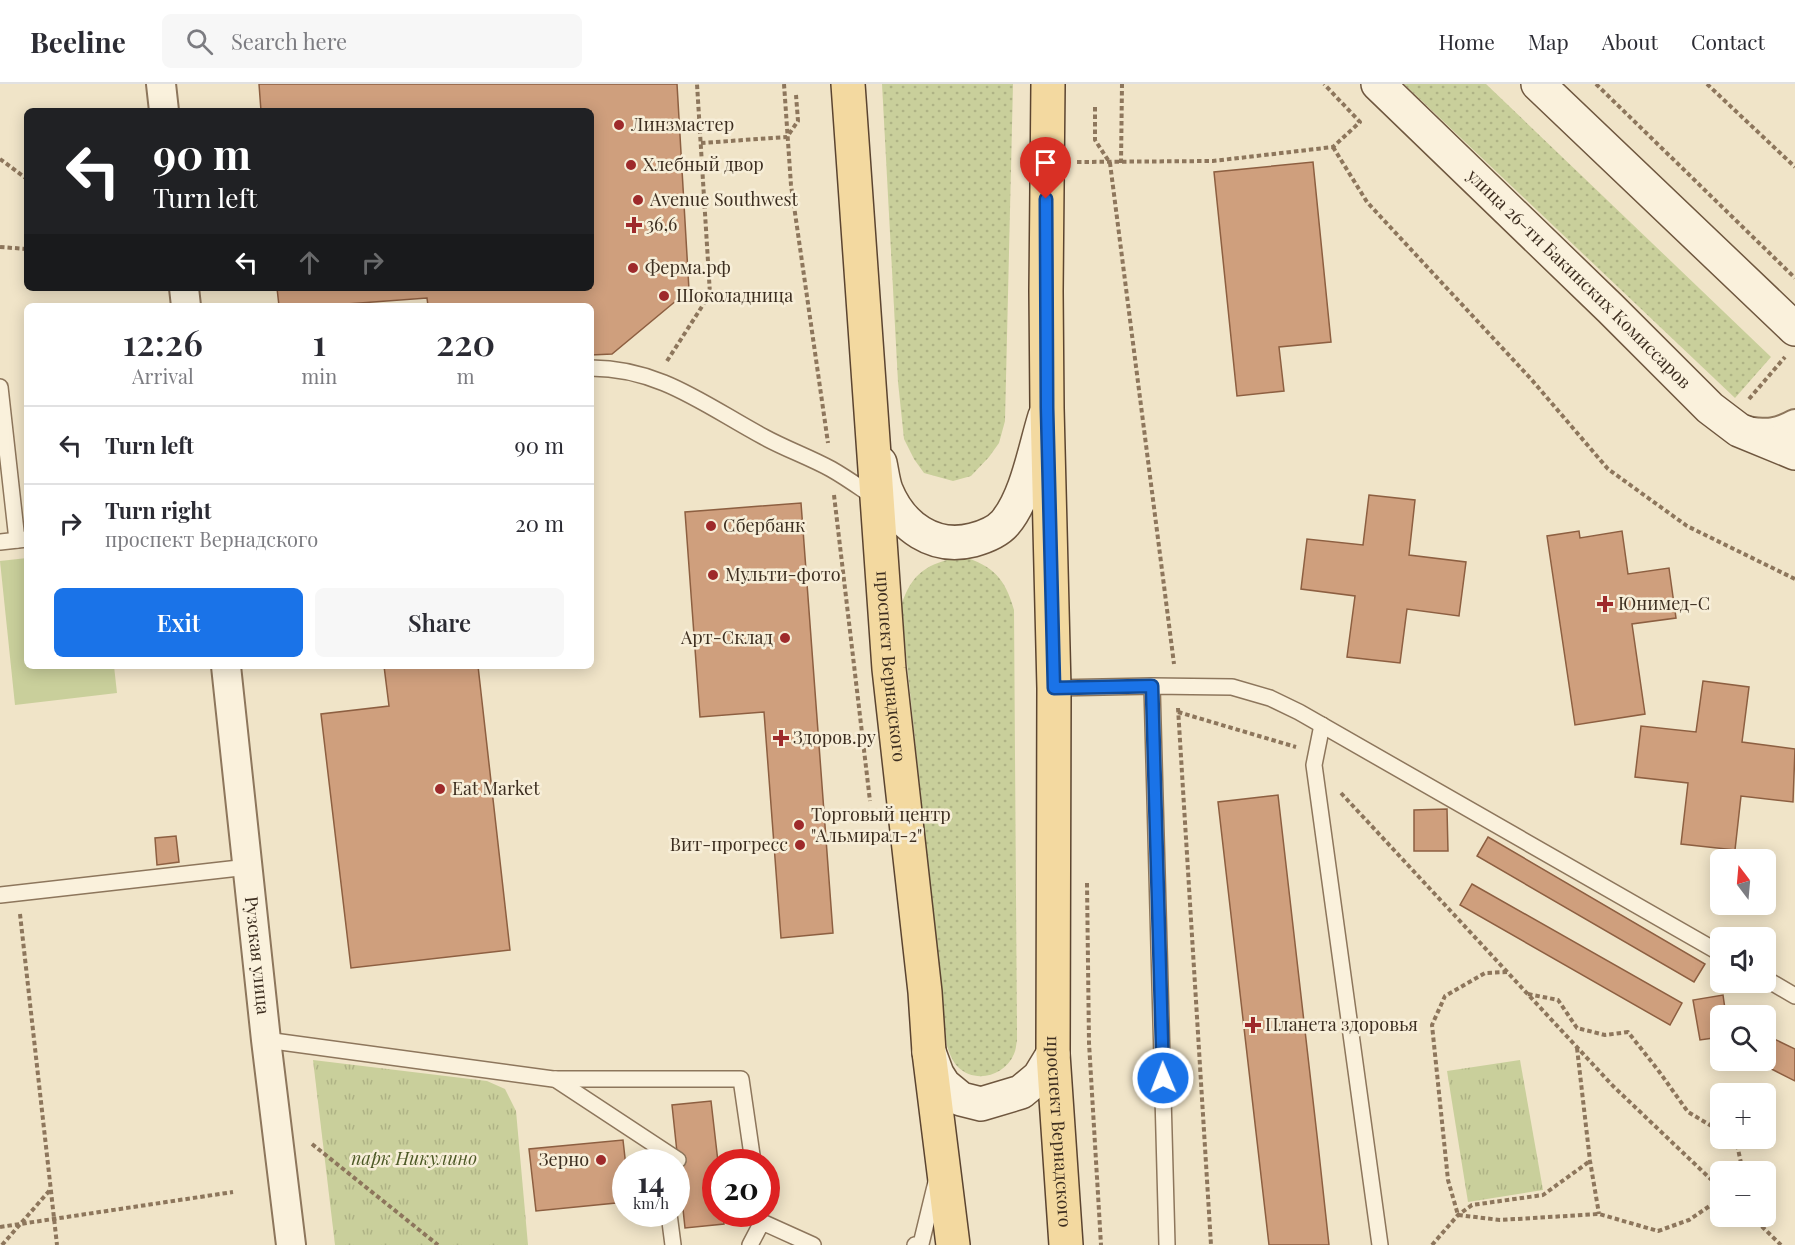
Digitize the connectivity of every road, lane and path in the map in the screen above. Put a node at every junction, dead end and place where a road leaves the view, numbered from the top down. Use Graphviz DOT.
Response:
graph roads {
  1 [pos="160,84"];
  2 [pos="697,84"];
  3 [pos="784,84"];
  4 [pos="848,84"];
  5 [pos="1048,84"];
  6 [pos="1122,84"];
  7 [pos="1324,84"];
  8 [pos="1377,84"];
  9 [pos="1538,84"];
  10 [pos="1596,84"];
  11 [pos="1707,84"];
  12 [pos="796,95"];
  13 [pos="1095,107"];
  14 [pos="164,108"];
  15 [pos="787,138"];
  16 [pos="701,143"];
  17 [pos="1333,147"];
  18 [pos="0,159"];
  19 [pos="1073,162"];
  20 [pos="1110,163"];
  21 [pos="1121,163"];
  22 [pos="1795,167"];
  23 [pos="24,177"];
  24 [pos="0,247"];
  25 [pos="24,249"];
  26 [pos="1795,278"];
  27 [pos="1791,342"];
  28 [pos="594,368"];
  29 [pos="655,379"];
  30 [pos="0,387"];
  31 [pos="1047,408"];
  32 [pos="872,423"];
  33 [pos="1795,424"];
  34 [pos="1733,426"];
  35 [pos="1795,453"];
  36 [pos="831,469"];
  37 [pos="877,499"];
  38 [pos="22,539"];
  39 [pos="0,542"];
  40 [pos="1795,579"];
  41 [pos="226,669"];
  42 [pos="1152,686"];
  43 [pos="1177,686"];
  44 [pos="1054,688"];
  45 [pos="1178,712"];
  46 [pos="1322,725"];
  47 [pos="1314,765"];
  48 [pos="870,803"];
  49 [pos="248,867"];
  50 [pos="18,893"];
  51 [pos="0,895"];
  52 [pos="1710,948"];
  53 [pos="1508,972"];
  54 [pos="1776,985"];
  55 [pos="1528,994"];
  56 [pos="1795,996"];
  57 [pos="266,1040"];
  58 [pos="1576,1047"];
  59 [pos="929,1052"];
  60 [pos="1053,1054"];
  61 [pos="553,1079"];
  62 [pos="1710,1125"];
  63 [pos="312,1144"];
  64 [pos="656,1149"];
  65 [pos="751,1149"];
  66 [pos="942,1155"];
  67 [pos="1590,1161"];
  68 [pos="1710,1179"];
  69 [pos="51,1189"];
  70 [pos="233,1192"];
  71 [pos="1710,1206"];
  72 [pos="1599,1214"];
  73 [pos="1458,1215"];
  74 [pos="54,1219"];
  75 [pos="20,1224"];
  76 [pos="0,1227"];
  77 [pos="671,1227"];
  78 [pos="754,1227"];
  79 [pos="778,1227"];
  80 [pos="1762,1227"];
  81 [pos="2,1245"];
  82 [pos="57,1245"];
  83 [pos="291,1245"];
  84 [pos="438,1245"];
  85 [pos="673,1245"];
  86 [pos="750,1245"];
  87 [pos="813,1245"];
  88 [pos="915,1245"];
  89 [pos="953,1245"];
  90 [pos="1066,1245"];
  91 [pos="1167,1245"];
  92 [pos="1211,1245"];
  93 [pos="1380,1245"];
  94 [pos="1432,1245"];
  95 [pos="1781,1245"];
  1 -- 14 [label="street"];
  2 -- 16 [label="path"];
  3 -- 15 [label="path"];
  4 -- 32 [label="main road, проспект Вернадского"];
  5 -- 31 [label="main road, проспект Вернадского"];
  6 -- 21 [label="path"];
  7 -- 17 [label="path"];
  8 -- 34 [label="main road, улица 26-ти Бакинских Комиссаров"];
  9 -- 27 [label="main road"];
  10 -- 26 [label="path"];
  11 -- 22 [label="path"];
  12 -- 15 [label="path"];
  13 -- 20 [label="path"];
  15 -- 16 [label="path"];
  15 -- 36 [label="path"];
  16 -- 29 [label="path"];
  17 -- 21 [label="path"];
  17 -- 40 [label="path"];
  18 -- 23 [label="path"];
  19 -- 20 [label="path"];
  20 -- 21 [label="path"];
  20 -- 43 [label="path"];
  24 -- 25 [label="path"];
  27 -- 34 [label="path"];
  28 -- 29 [label="lane"];
  29 -- 36 [label="lane"];
  30 -- 38 [label="lane"];
  31 -- 32 [label="main road"];
  31 -- 44 [label="main road, проспект Вернадского"];
  32 -- 37 [label="main road, проспект Вернадского"];
  33 -- 34 [label="street"];
  34 -- 35 [label="main road, улица 26-ти Бакинских Комиссаров"];
  36 -- 37 [label="lane"];
  36 -- 48 [label="path"];
  37 -- 59 [label="main road, проспект Вернадского"];
  38 -- 39 [label="lane"];
  41 -- 49 [label="street, Рузская улица"];
  42 -- 43 [label="lane"];
  42 -- 44 [label="lane"];
  42 -- 91 [label="lane"];
  43 -- 45 [label="path"];
  43 -- 46 [label="lane"];
  44 -- 60 [label="main road, проспект Вернадского"];
  45 -- 47 [label="path"];
  45 -- 92 [label="path"];
  46 -- 47 [label="lane"];
  46 -- 52 [label="lane"];
  47 -- 53 [label="path"];
  47 -- 93 [label="lane"];
  49 -- 50 [label="lane"];
  49 -- 57 [label="street, Рузская улица"];
  50 -- 51 [label="lane"];
  50 -- 69 [label="path"];
  53 -- 55 [label="path"];
  53 -- 73 [label="path"];
  54 -- 56 [label="lane"];
  55 -- 58 [label="path"];
  55 -- 62 [label="path"];
  57 -- 61 [label="lane"];
  57 -- 83 [label="street, Рузская улица"];
  58 -- 67 [label="path"];
  58 -- 68 [label="path"];
  59 -- 60 [label="main road"];
  59 -- 66 [label="main road, проспект Вернадского"];
  60 -- 90 [label="main road, проспект Вернадского"];
  61 -- 64 [label="lane"];
  61 -- 65 [label="lane"];
  63 -- 84 [label="path"];
  66 -- 88 [label="lane"];
  66 -- 89 [label="main road, проспект Вернадского"];
  67 -- 72 [label="path"];
  67 -- 73 [label="path"];
  69 -- 74 [label="path"];
  69 -- 75 [label="path"];
  70 -- 74 [label="path"];
  71 -- 72 [label="path"];
  72 -- 73 [label="path"];
  73 -- 94 [label="path"];
  74 -- 75 [label="path"];
  74 -- 82 [label="path"];
  75 -- 76 [label="path"];
  75 -- 81 [label="path"];
  77 -- 85 [label="lane"];
  78 -- 86 [label="lane"];
  79 -- 87 [label="lane"];
  80 -- 95 [label="path"];
}
